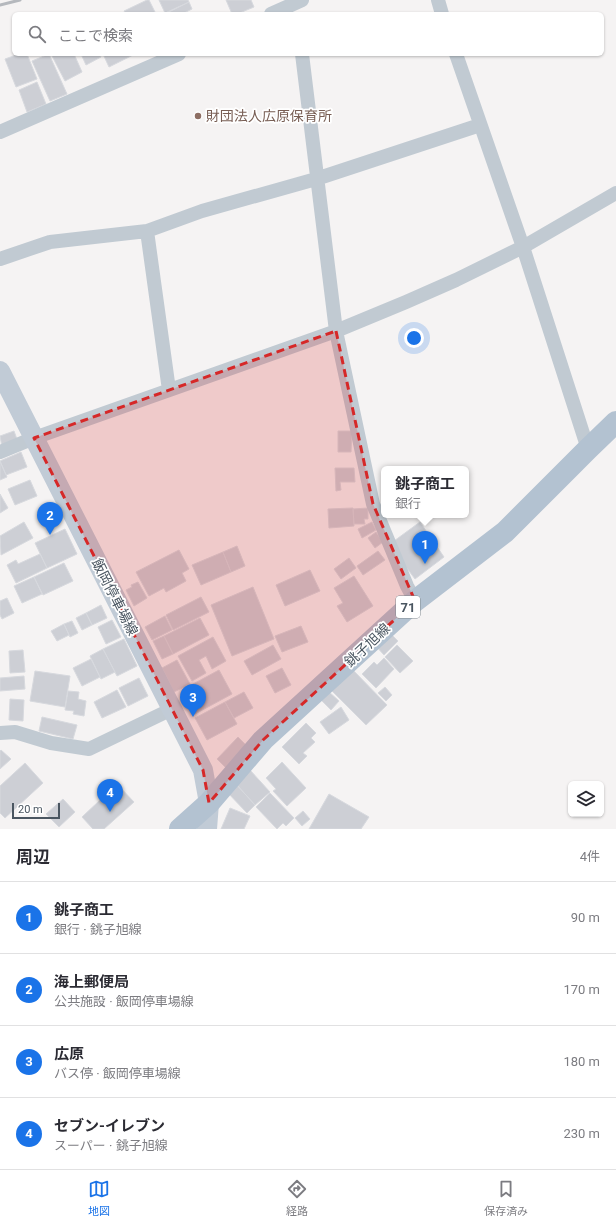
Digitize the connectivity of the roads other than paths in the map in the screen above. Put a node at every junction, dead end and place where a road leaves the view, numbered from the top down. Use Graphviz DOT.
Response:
graph roads {
  1 [pos="438,0"];
  2 [pos="296,6"];
  3 [pos="277,12"];
  4 [pos="441,12"];
  5 [pos="174,56"];
  6 [pos="302,56"];
  7 [pos="457,56"];
  8 [pos="480,126"];
  9 [pos="0,132"];
  10 [pos="316,179"];
  11 [pos="616,193"];
  12 [pos="147,231"];
  13 [pos="523,247"];
  14 [pos="0,259"];
  15 [pos="336,331"];
  16 [pos="0,371"];
  17 [pos="169,390"];
  18 [pos="616,422"];
  19 [pos="34,438"];
  20 [pos="588,449"];
  21 [pos="0,452"];
  22 [pos="415,600"];
  23 [pos="172,709"];
  24 [pos="0,733"];
  25 [pos="209,803"];
  26 [pos="180,829"];
  27 [pos="207,829"];
  1 -- 4 [label="street"];
  2 -- 3 [label="street"];
  5 -- 9 [label="street"];
  6 -- 10 [label="street"];
  7 -- 8 [label="street"];
  8 -- 10 [label="street"];
  8 -- 13 [label="street"];
  10 -- 12 [label="street"];
  10 -- 15 [label="street"];
  11 -- 13 [label="street"];
  12 -- 14 [label="street"];
  12 -- 17 [label="street"];
  13 -- 15 [label="street"];
  13 -- 20 [label="street"];
  15 -- 17 [label="street"];
  15 -- 22 [label="street"];
  16 -- 19 [label="main road, 飯岡停車場線"];
  17 -- 19 [label="street"];
  18 -- 20 [label="main road, 銚子旭線 / 71"];
  19 -- 21 [label="street"];
  19 -- 23 [label="main road, 飯岡停車場線"];
  20 -- 22 [label="main road, 銚子旭線 / 71"];
  22 -- 25 [label="main road, 銚子旭線 / 71"];
  23 -- 24 [label="street"];
  23 -- 25 [label="main road, 飯岡停車場線"];
  25 -- 26 [label="main road, 銚子旭線 / 71"];
  25 -- 27 [label="main road, 飯岡停車場線"];
}
